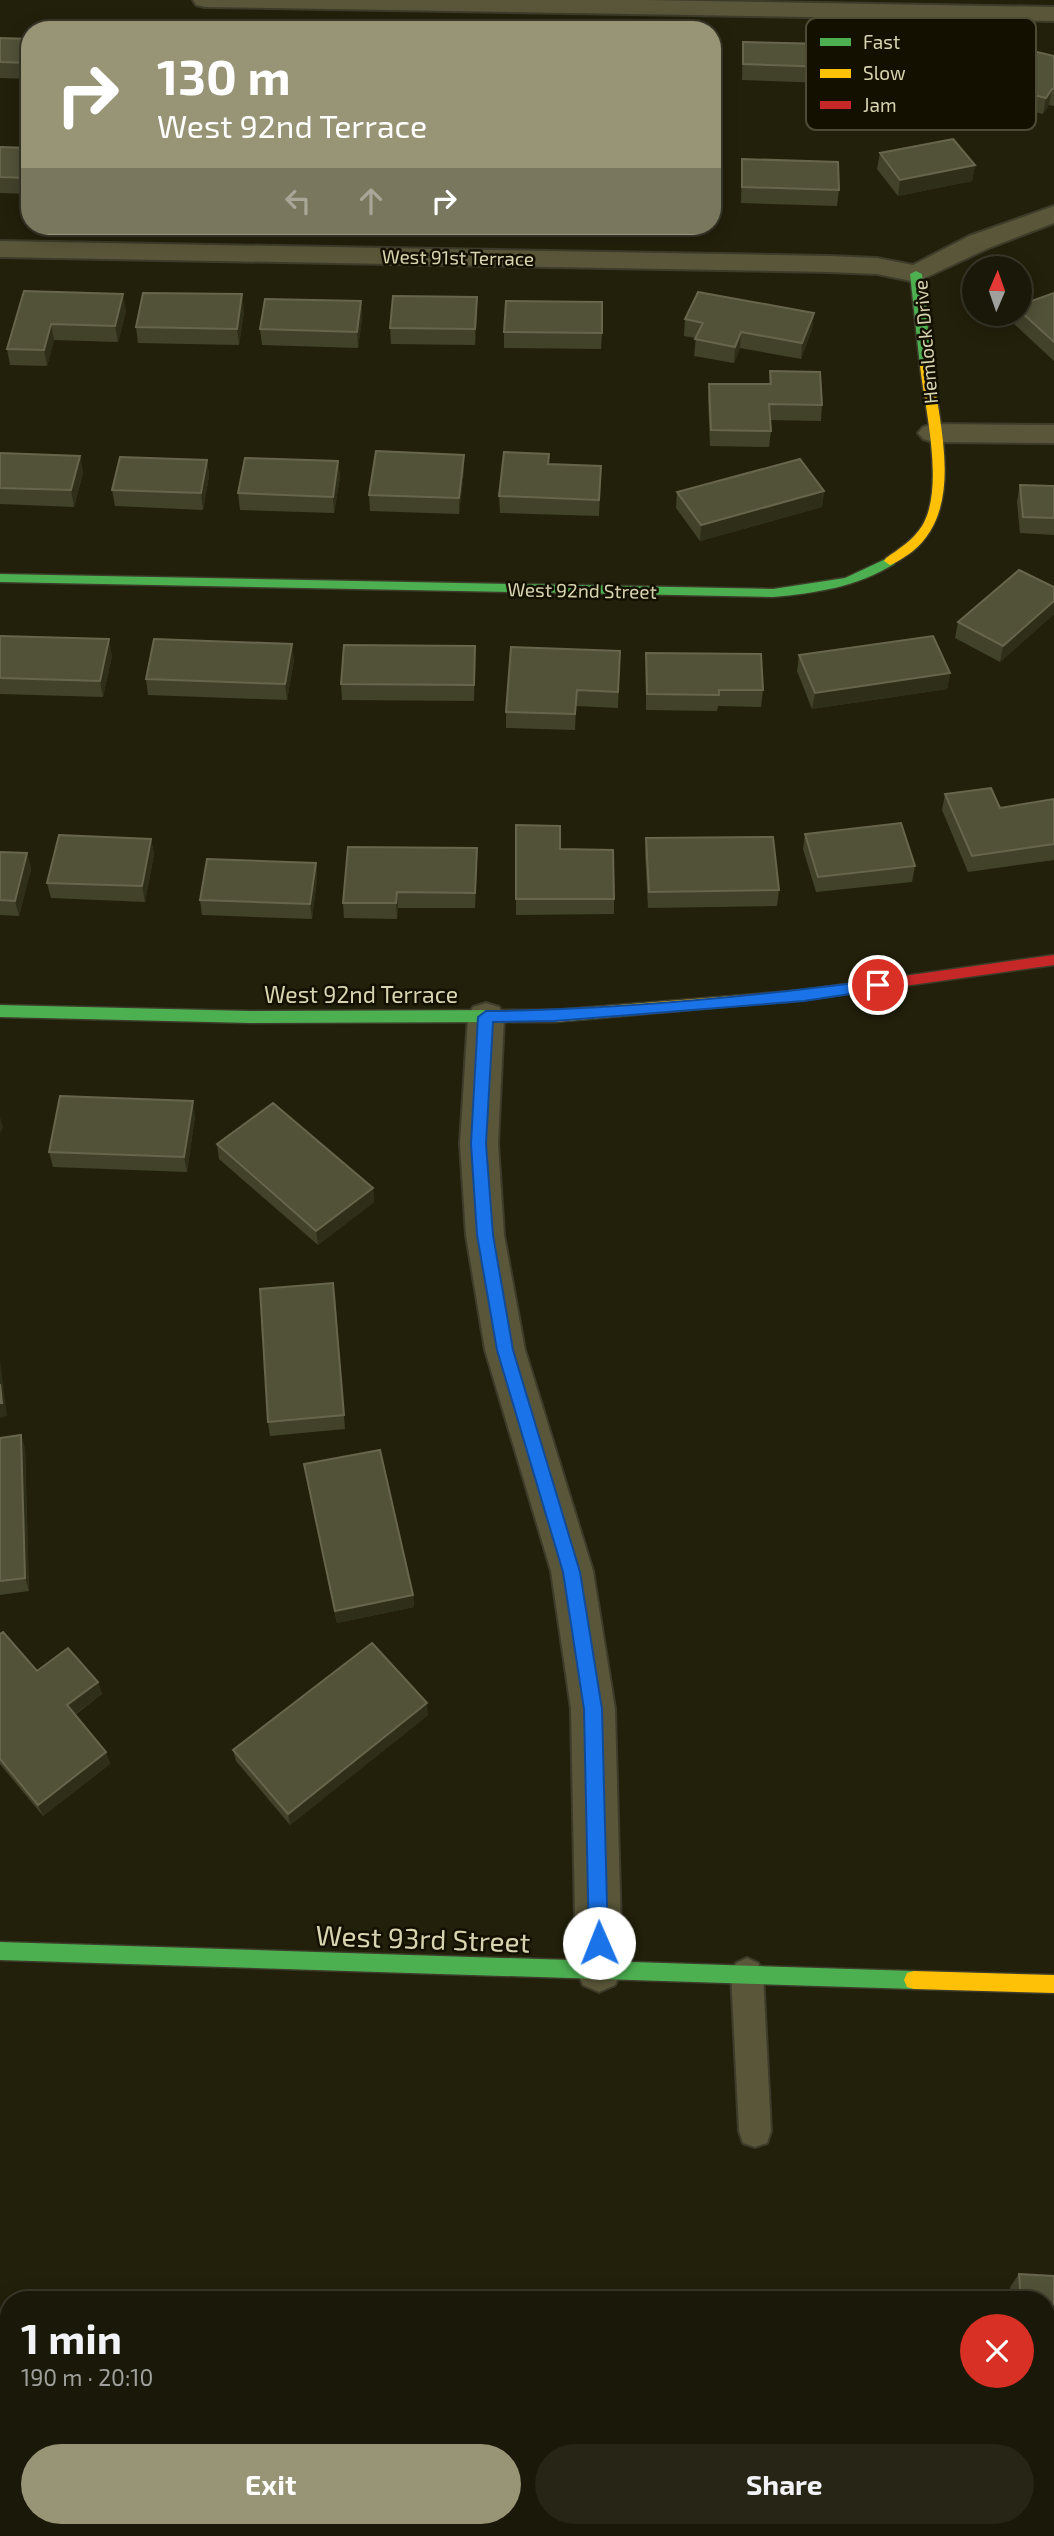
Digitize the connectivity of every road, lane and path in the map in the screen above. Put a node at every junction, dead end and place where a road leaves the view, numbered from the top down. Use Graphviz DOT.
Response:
graph roads {
  1 [pos="205,0"];
  2 [pos="946,6"];
  3 [pos="1054,14"];
  4 [pos="1054,214"];
  5 [pos="0,249"];
  6 [pos="916,274"];
  7 [pos="933,433"];
  8 [pos="1054,434"];
  9 [pos="0,578"];
  10 [pos="1054,960"];
  11 [pos="0,1012"];
  12 [pos="486,1017"];
  13 [pos="0,1951"];
  14 [pos="599,1969"];
  15 [pos="747,1975"];
  16 [pos="1054,1984"];
  17 [pos="755,2131"];
  1 -- 2 [label="street"];
  2 -- 3 [label="street"];
  4 -- 6 [label="street, Hemlock Drive"];
  5 -- 6 [label="street, West 91st Terrace"];
  6 -- 7 [label="street, Hemlock Drive"];
  7 -- 8 [label="street"];
  7 -- 9 [label="street, West 92nd Street"];
  10 -- 12 [label="street, West 92nd Terrace"];
  11 -- 12 [label="street, West 92nd Terrace"];
  12 -- 14 [label="street"];
  13 -- 14 [label="street, West 93rd Street"];
  14 -- 15 [label="street, West 93rd Street"];
  15 -- 16 [label="street, West 93rd Street"];
  15 -- 17 [label="lane"];
}
